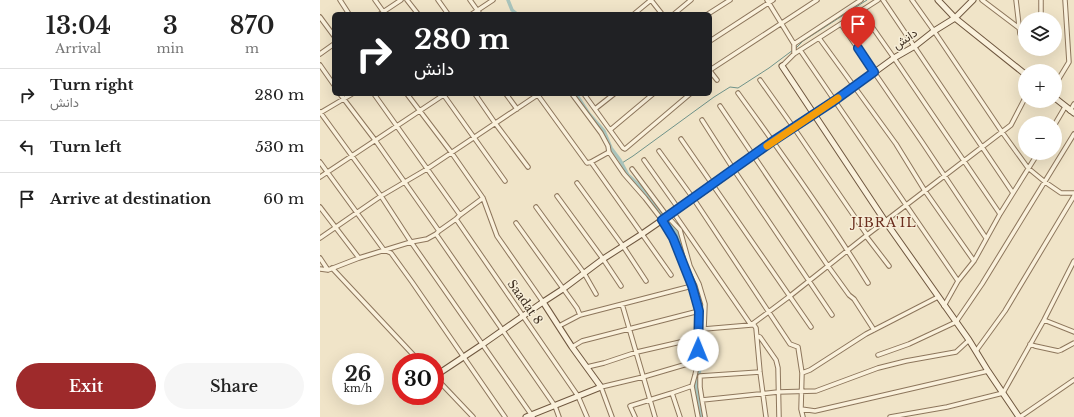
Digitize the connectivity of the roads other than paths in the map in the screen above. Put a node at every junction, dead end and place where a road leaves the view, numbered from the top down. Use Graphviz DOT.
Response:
graph roads {
  1 [pos="340,0"];
  2 [pos="375,0"];
  3 [pos="401,0"];
  4 [pos="407,0"];
  5 [pos="438,0"];
  6 [pos="470,0"];
  7 [pos="493,0"];
  8 [pos="651,0"];
  9 [pos="691,0"];
  10 [pos="730,0"];
  11 [pos="773,0"];
  12 [pos="817,0"];
  13 [pos="861,0"];
  14 [pos="878,0"];
  15 [pos="883,0"];
  16 [pos="912,0"];
  17 [pos="938,0"];
  18 [pos="973,0"];
  19 [pos="982,0"];
  20 [pos="1016,0"];
  21 [pos="1041,0"];
  22 [pos="1065,0"];
  23 [pos="768,2"];
  24 [pos="861,11"];
  25 [pos="349,12"];
  26 [pos="382,12"];
  27 [pos="384,12"];
  28 [pos="416,12"];
  29 [pos="447,12"];
  30 [pos="479,12"];
  31 [pos="636,12"];
  32 [pos="660,12"];
  33 [pos="676,12"];
  34 [pos="711,12"];
  35 [pos="1041,12"];
  36 [pos="320,17"];
  37 [pos="955,18"];
  38 [pos="1018,19"];
  39 [pos="782,24"];
  40 [pos="841,24"];
  41 [pos="1018,27"];
  42 [pos="934,31"];
  43 [pos="332,33"];
  44 [pos="819,38"];
  45 [pos="712,40"];
  46 [pos="794,44"];
  47 [pos="332,45"];
  48 [pos="915,46"];
  49 [pos="800,50"];
  50 [pos="320,54"];
  51 [pos="794,54"];
  52 [pos="894,58"];
  53 [pos="320,65"];
  54 [pos="782,66"];
  55 [pos="1018,68"];
  56 [pos="712,72"];
  57 [pos="874,72"];
  58 [pos="712,74"];
  59 [pos="1062,74"];
  60 [pos="717,80"];
  61 [pos="760,80"];
  62 [pos="332,82"];
  63 [pos="854,87"];
  64 [pos="738,93"];
  65 [pos="342,96"];
  66 [pos="349,96"];
  67 [pos="375,96"];
  68 [pos="409,96"];
  69 [pos="441,96"];
  70 [pos="445,96"];
  71 [pos="476,96"];
  72 [pos="507,96"];
  73 [pos="535,96"];
  74 [pos="539,96"];
  75 [pos="573,96"];
  76 [pos="585,96"];
  77 [pos="611,96"];
  78 [pos="651,96"];
  79 [pos="688,96"];
  80 [pos="344,99"];
  81 [pos="834,101"];
  82 [pos="1062,104"];
  83 [pos="1074,104"];
  84 [pos="720,106"];
  85 [pos="1065,107"];
  86 [pos="1019,108"];
  87 [pos="517,109"];
  88 [pos="595,109"];
  89 [pos="420,111"];
  90 [pos="1072,112"];
  91 [pos="320,113"];
  92 [pos="814,114"];
  93 [pos="1060,116"];
  94 [pos="702,120"];
  95 [pos="495,123"];
  96 [pos="397,126"];
  97 [pos="794,128"];
  98 [pos="610,130"];
  99 [pos="1002,132"];
  100 [pos="1074,134"];
  101 [pos="474,137"];
  102 [pos="681,139"];
  103 [pos="375,140"];
  104 [pos="773,141"];
  105 [pos="982,147"];
  106 [pos="659,151"];
  107 [pos="451,152"];
  108 [pos="609,152"];
  109 [pos="352,155"];
  110 [pos="753,156"];
  111 [pos="644,160"];
  112 [pos="1033,160"];
  113 [pos="964,161"];
  114 [pos="320,162"];
  115 [pos="591,162"];
  116 [pos="528,167"];
  117 [pos="427,168"];
  118 [pos="1028,168"];
  119 [pos="632,169"];
  120 [pos="734,170"];
  121 [pos="327,173"];
  122 [pos="944,176"];
  123 [pos="320,177"];
  124 [pos="505,181"];
  125 [pos="405,182"];
  126 [pos="577,182"];
  127 [pos="1045,182"];
  128 [pos="713,185"];
  129 [pos="925,191"];
  130 [pos="1013,193"];
  131 [pos="1074,193"];
  132 [pos="381,196"];
  133 [pos="557,196"];
  134 [pos="1074,196"];
  135 [pos="483,198"];
  136 [pos="693,198"];
  137 [pos="906,206"];
  138 [pos="536,207"];
  139 [pos="320,208"];
  140 [pos="678,208"];
  141 [pos="673,212"];
  142 [pos="357,214"];
  143 [pos="460,214"];
  144 [pos="1000,214"];
  145 [pos="667,216"];
  146 [pos="456,219"];
  147 [pos="662,220"];
  148 [pos="885,221"];
  149 [pos="516,224"];
  150 [pos="335,228"];
  151 [pos="438,233"];
  152 [pos="642,234"];
  153 [pos="867,236"];
  154 [pos="320,238"];
  155 [pos="986,238"];
  156 [pos="411,242"];
  157 [pos="623,246"];
  158 [pos="384,250"];
  159 [pos="848,250"];
  160 [pos="320,258"];
  161 [pos="358,258"];
  162 [pos="603,259"];
  163 [pos="974,261"];
  164 [pos="1074,261"];
  165 [pos="828,266"];
  166 [pos="889,266"];
  167 [pos="320,269"];
  168 [pos="330,269"];
  169 [pos="584,273"];
  170 [pos="671,276"];
  171 [pos="646,281"];
  172 [pos="809,281"];
  173 [pos="958,281"];
  174 [pos="868,283"];
  175 [pos="621,286"];
  176 [pos="692,286"];
  177 [pos="563,289"];
  178 [pos="596,294"];
  179 [pos="790,296"];
  180 [pos="938,297"];
  181 [pos="543,302"];
  182 [pos="622,304"];
  183 [pos="944,306"];
  184 [pos="699,311"];
  185 [pos="769,312"];
  186 [pos="580,315"];
  187 [pos="832,315"];
  188 [pos="523,316"];
  189 [pos="1044,320"];
  190 [pos="956,322"];
  191 [pos="751,325"];
  192 [pos="559,326"];
  193 [pos="811,328"];
  194 [pos="629,329"];
  195 [pos="704,329"];
  196 [pos="503,330"];
  197 [pos="874,330"];
  198 [pos="1074,332"];
  199 [pos="757,336"];
  200 [pos="698,338"];
  201 [pos="969,340"];
  202 [pos="1074,343"];
  203 [pos="483,344"];
  204 [pos="1030,344"];
  205 [pos="572,347"];
  206 [pos="976,351"];
  207 [pos="637,352"];
  208 [pos="411,353"];
  209 [pos="878,355"];
  210 [pos="464,357"];
  211 [pos="698,362"];
  212 [pos="587,367"];
  213 [pos="444,371"];
  214 [pos="988,371"];
  215 [pos="760,372"];
  216 [pos="802,373"];
  217 [pos="643,377"];
  218 [pos="1074,380"];
  219 [pos="444,386"];
  220 [pos="692,386"];
  221 [pos="601,388"];
  222 [pos="802,391"];
  223 [pos="778,392"];
  224 [pos="672,393"];
  225 [pos="1002,393"];
  226 [pos="763,394"];
  227 [pos="578,396"];
  228 [pos="650,399"];
  229 [pos="702,400"];
  230 [pos="555,406"];
  231 [pos="801,409"];
  232 [pos="532,416"];
  233 [pos="473,417"];
  234 [pos="505,417"];
  235 [pos="526,417"];
  236 [pos="560,417"];
  237 [pos="587,417"];
  238 [pos="612,417"];
  239 [pos="635,417"];
  240 [pos="656,417"];
  241 [pos="680,417"];
  242 [pos="698,417"];
  243 [pos="705,417"];
  244 [pos="766,417"];
  245 [pos="779,417"];
  246 [pos="803,417"];
  247 [pos="890,417"];
  248 [pos="1019,417"];
  1 -- 25 [label="street"];
  2 -- 26 [label="street"];
  3 -- 27 [label="street"];
  4 -- 28 [label="street"];
  5 -- 29 [label="street"];
  6 -- 30 [label="street"];
  7 -- 30 [label="street"];
  8 -- 31 [label="street"];
  8 -- 32 [label="street"];
  9 -- 33 [label="street"];
  10 -- 34 [label="street"];
  11 -- 23 [label="street"];
  12 -- 39 [label="street"];
  13 -- 46 [label="street"];
  14 -- 24 [label="street"];
  15 -- 48 [label="street"];
  16 -- 42 [label="street"];
  17 -- 37 [label="main road"];
  18 -- 37 [label="main road, دانش"];
  19 -- 41 [label="street"];
  20 -- 38 [label="street"];
  21 -- 35 [label="street"];
  22 -- 59 [label="street"];
  23 -- 39 [label="street"];
  23 -- 45 [label="street"];
  24 -- 40 [label="street"];
  24 -- 52 [label="street"];
  36 -- 43 [label="street"];
  37 -- 42 [label="main road, دانش"];
  37 -- 55 [label="main road"];
  39 -- 46 [label="street"];
  39 -- 56 [label="street"];
  40 -- 44 [label="street"];
  40 -- 57 [label="street"];
  42 -- 48 [label="main road, دانش"];
  42 -- 99 [label="street"];
  44 -- 49 [label="street"];
  44 -- 63 [label="street"];
  46 -- 51 [label="street"];
  47 -- 50 [label="street"];
  48 -- 52 [label="main road, دانش"];
  48 -- 105 [label="street"];
  49 -- 51 [label="street"];
  49 -- 81 [label="street"];
  51 -- 54 [label="street"];
  52 -- 57 [label="main road, دانش"];
  52 -- 113 [label="street"];
  53 -- 62 [label="street"];
  54 -- 92 [label="main road"];
  57 -- 63 [label="main road, دانش"];
  57 -- 122 [label="street"];
  58 -- 60 [label="street"];
  61 -- 97 [label="street"];
  63 -- 81 [label="main road, دانش"];
  63 -- 129 [label="street"];
  64 -- 104 [label="street"];
  65 -- 80 [label="street"];
  66 -- 80 [label="street"];
  67 -- 96 [label="street"];
  68 -- 89 [label="street"];
  69 -- 89 [label="street"];
  70 -- 101 [label="street"];
  71 -- 95 [label="street"];
  72 -- 87 [label="street"];
  73 -- 87 [label="street"];
  74 -- 115 [label="street"];
  75 -- 108 [label="street"];
  76 -- 88 [label="street"];
  77 -- 88 [label="street"];
  78 -- 98 [label="street"];
  79 -- 98 [label="street"];
  80 -- 91 [label="street"];
  80 -- 103 [label="street"];
  81 -- 92 [label="main road, دانش"];
  81 -- 137 [label="street"];
  82 -- 85 [label="main road"];
  83 -- 90 [label="street"];
  84 -- 110 [label="street"];
  85 -- 90 [label="main road"];
  85 -- 93 [label="street"];
  86 -- 99 [label="street"];
  87 -- 95 [label="street"];
  88 -- 98 [label="street"];
  89 -- 96 [label="street"];
  89 -- 107 [label="street"];
  91 -- 109 [label="street"];
  92 -- 97 [label="main road, دانش"];
  92 -- 148 [label="main road"];
  94 -- 120 [label="street"];
  95 -- 101 [label="street"];
  95 -- 116 [label="street"];
  96 -- 103 [label="street"];
  96 -- 117 [label="street"];
  97 -- 104 [label="main road, دانش"];
  97 -- 153 [label="street"];
  99 -- 105 [label="street"];
  99 -- 118 [label="street"];
  100 -- 127 [label="street"];
  101 -- 107 [label="street"];
  101 -- 124 [label="street"];
  102 -- 128 [label="street"];
  103 -- 109 [label="street"];
  103 -- 125 [label="street"];
  104 -- 110 [label="main road, دانش"];
  104 -- 159 [label="street"];
  105 -- 113 [label="street"];
  105 -- 130 [label="street"];
  106 -- 136 [label="street"];
  107 -- 117 [label="street"];
  107 -- 135 [label="street"];
  108 -- 115 [label="street"];
  108 -- 147 [label="street"];
  109 -- 121 [label="street"];
  109 -- 132 [label="street"];
  110 -- 120 [label="main road, دانش"];
  110 -- 165 [label="street"];
  111 -- 140 [label="street"];
  112 -- 118 [label="street"];
  113 -- 122 [label="street"];
  113 -- 144 [label="street"];
  114 -- 121 [label="street"];
  115 -- 152 [label="street"];
  117 -- 125 [label="street"];
  117 -- 143 [label="street"];
  118 -- 127 [label="street"];
  118 -- 130 [label="street"];
  119 -- 145 [label="street"];
  120 -- 128 [label="main road, دانش"];
  120 -- 172 [label="street"];
  121 -- 123 [label="street"];
  121 -- 142 [label="street"];
  122 -- 129 [label="street"];
  122 -- 155 [label="street"];
  125 -- 132 [label="street"];
  125 -- 151 [label="street"];
  126 -- 157 [label="street"];
  127 -- 131 [label="street"];
  127 -- 190 [label="street"];
  128 -- 136 [label="main road, دانش"];
  128 -- 179 [label="street"];
  129 -- 137 [label="street"];
  129 -- 163 [label="street"];
  130 -- 144 [label="street"];
  132 -- 142 [label="street"];
  132 -- 156 [label="street"];
  133 -- 162 [label="street"];
  134 -- 206 [label="street"];
  135 -- 143 [label="street"];
  135 -- 181 [label="street"];
  136 -- 140 [label="main road, دانش"];
  136 -- 185 [label="street"];
  137 -- 148 [label="street"];
  137 -- 173 [label="street"];
  138 -- 169 [label="street"];
  139 -- 150 [label="street"];
  140 -- 141 [label="main road, دانش"];
  141 -- 145 [label="main road, دانش"];
  141 -- 191 [label="street"];
  142 -- 150 [label="street"];
  142 -- 158 [label="street"];
  143 -- 146 [label="street"];
  144 -- 155 [label="street"];
  145 -- 147 [label="main road, دانش"];
  145 -- 195 [label="street"];
  146 -- 151 [label="street"];
  146 -- 188 [label="street, Saadat 8"];
  147 -- 152 [label="main road, دانش"];
  147 -- 176 [label="street"];
  148 -- 153 [label="street"];
  148 -- 180 [label="main road"];
  149 -- 177 [label="street"];
  150 -- 154 [label="street"];
  150 -- 161 [label="street"];
  151 -- 156 [label="street"];
  151 -- 196 [label="street"];
  152 -- 157 [label="main road, دانش"];
  152 -- 170 [label="street"];
  153 -- 159 [label="street"];
  153 -- 166 [label="street"];
  155 -- 163 [label="street"];
  156 -- 158 [label="street"];
  156 -- 203 [label="street"];
  157 -- 162 [label="main road, دانش"];
  157 -- 171 [label="street"];
  158 -- 161 [label="street"];
  158 -- 210 [label="street"];
  159 -- 165 [label="street"];
  159 -- 174 [label="street"];
  160 -- 168 [label="street"];
  161 -- 168 [label="street"];
  162 -- 169 [label="main road, دانش"];
  162 -- 175 [label="street"];
  163 -- 173 [label="street"];
  164 -- 189 [label="street"];
  165 -- 172 [label="street"];
  165 -- 197 [label="street"];
  167 -- 168 [label="street"];
  168 -- 208 [label="street"];
  169 -- 177 [label="main road, دانش"];
  169 -- 178 [label="street"];
  172 -- 179 [label="street"];
  172 -- 187 [label="street"];
  173 -- 183 [label="street"];
  176 -- 182 [label="street"];
  176 -- 184 [label="street"];
  177 -- 181 [label="main road, دانش"];
  177 -- 186 [label="street"];
  179 -- 185 [label="street"];
  179 -- 193 [label="street"];
  180 -- 183 [label="main road"];
  180 -- 197 [label="street"];
  181 -- 188 [label="main road, دانش"];
  181 -- 192 [label="main road"];
  182 -- 186 [label="street"];
  182 -- 194 [label="street"];
  183 -- 190 [label="main road"];
  184 -- 194 [label="street"];
  184 -- 200 [label="street"];
  185 -- 191 [label="street"];
  185 -- 216 [label="street"];
  186 -- 192 [label="street"];
  188 -- 196 [label="main road, دانش"];
  188 -- 227 [label="street, Saadat 8"];
  189 -- 198 [label="street"];
  189 -- 204 [label="street"];
  190 -- 201 [label="main road"];
  190 -- 209 [label="street"];
  191 -- 195 [label="street"];
  191 -- 199 [label="street"];
  192 -- 205 [label="main road"];
  194 -- 205 [label="street"];
  194 -- 207 [label="street"];
  195 -- 200 [label="street"];
  196 -- 203 [label="main road, دانش"];
  196 -- 230 [label="street"];
  197 -- 216 [label="street"];
  199 -- 215 [label="street"];
  199 -- 223 [label="street"];
  200 -- 207 [label="street"];
  200 -- 211 [label="street"];
  201 -- 206 [label="main road"];
  201 -- 222 [label="street"];
  202 -- 204 [label="street"];
  203 -- 210 [label="main road, دانش"];
  203 -- 232 [label="street"];
  204 -- 225 [label="street"];
  205 -- 212 [label="main road"];
  206 -- 214 [label="main road"];
  207 -- 212 [label="street"];
  207 -- 217 [label="street"];
  210 -- 213 [label="main road, دانش"];
  210 -- 234 [label="street"];
  211 -- 217 [label="street"];
  211 -- 220 [label="street"];
  212 -- 221 [label="main road"];
  214 -- 225 [label="main road"];
  214 -- 231 [label="street"];
  215 -- 226 [label="street"];
  215 -- 229 [label="street"];
  216 -- 222 [label="street"];
  217 -- 221 [label="street"];
  217 -- 228 [label="street"];
  218 -- 248 [label="street"];
  219 -- 233 [label="street"];
  220 -- 224 [label="street"];
  220 -- 242 [label="street"];
  221 -- 227 [label="main road"];
  221 -- 238 [label="street"];
  222 -- 223 [label="street"];
  222 -- 231 [label="street"];
  223 -- 226 [label="street"];
  223 -- 245 [label="street"];
  224 -- 228 [label="street"];
  224 -- 241 [label="street"];
  225 -- 247 [label="street"];
  225 -- 248 [label="main road"];
  226 -- 229 [label="street"];
  226 -- 244 [label="street"];
  227 -- 230 [label="main road"];
  227 -- 237 [label="street, Saadat 8"];
  228 -- 239 [label="street"];
  228 -- 240 [label="street"];
  229 -- 243 [label="street"];
  230 -- 232 [label="main road"];
  230 -- 236 [label="street"];
  231 -- 246 [label="street"];
  232 -- 235 [label="main road"];
}
